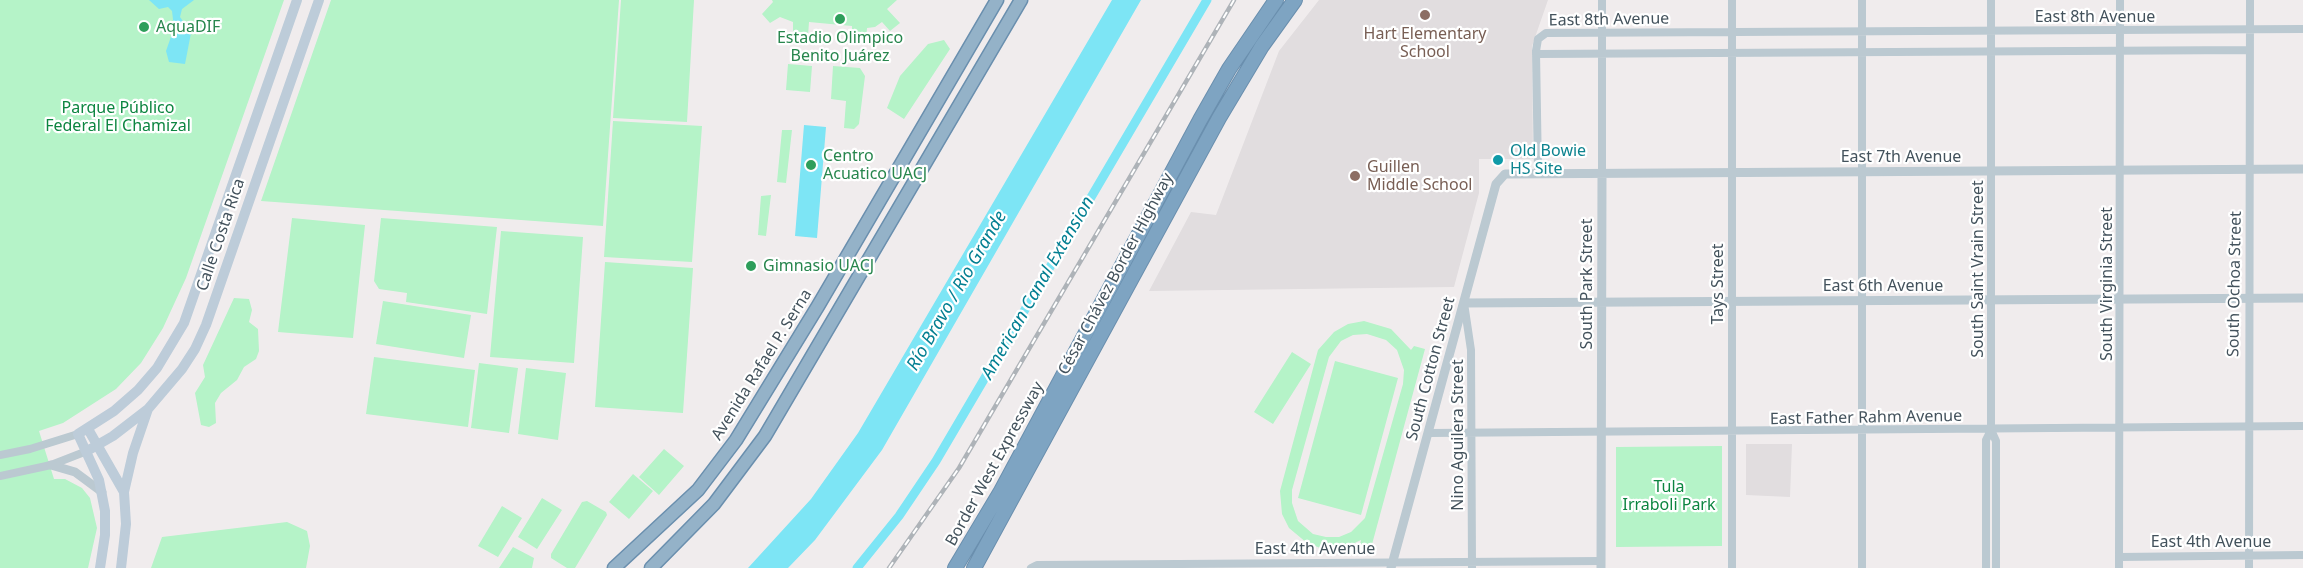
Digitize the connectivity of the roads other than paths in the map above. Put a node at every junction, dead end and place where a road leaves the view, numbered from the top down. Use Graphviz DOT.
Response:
graph roads {
  1 [pos="297,0"];
  2 [pos="319,0"];
  3 [pos="997,0"];
  4 [pos="1021,0"];
  5 [pos="1276,0"];
  6 [pos="1295,0"];
  7 [pos="1602,0"];
  8 [pos="1732,0"];
  9 [pos="1862,0"];
  10 [pos="1991,0"];
  11 [pos="2120,0"];
  12 [pos="2250,0"];
  13 [pos="2249,29"];
  14 [pos="2303,29"];
  15 [pos="2121,30"];
  16 [pos="1862,31"];
  17 [pos="1991,31"];
  18 [pos="1602,32"];
  19 [pos="1732,32"];
  20 [pos="2121,50"];
  21 [pos="2249,50"];
  22 [pos="1862,51"];
  23 [pos="1991,51"];
  24 [pos="1732,53"];
  25 [pos="1536,54"];
  26 [pos="1603,54"];
  27 [pos="2303,169"];
  28 [pos="2249,170"];
  29 [pos="1991,171"];
  30 [pos="2122,171"];
  31 [pos="1602,172"];
  32 [pos="1731,172"];
  33 [pos="1861,172"];
  34 [pos="1538,173"];
  35 [pos="1500,177"];
  36 [pos="2248,298"];
  37 [pos="2303,298"];
  38 [pos="2120,300"];
  39 [pos="1991,301"];
  40 [pos="1601,302"];
  41 [pos="1732,302"];
  42 [pos="1862,302"];
  43 [pos="1464,303"];
  44 [pos="148,409"];
  45 [pos="2303,426"];
  46 [pos="2248,427"];
  47 [pos="2120,428"];
  48 [pos="1991,430"];
  49 [pos="1862,431"];
  50 [pos="83,432"];
  51 [pos="1603,433"];
  52 [pos="1732,433"];
  53 [pos="1429,434"];
  54 [pos="1472,434"];
  55 [pos="98,446"];
  56 [pos="87,451"];
  57 [pos="0,455"];
  58 [pos="51,465"];
  59 [pos="0,476"];
  60 [pos="102,492"];
  61 [pos="124,492"];
  62 [pos="1015,496"];
  63 [pos="981,526"];
  64 [pos="2303,555"];
  65 [pos="2119,556"];
  66 [pos="2249,556"];
  67 [pos="1601,564"];
  68 [pos="1392,565"];
  69 [pos="1472,565"];
  70 [pos="100,568"];
  71 [pos="120,568"];
  72 [pos="614,568"];
  73 [pos="651,568"];
  74 [pos="946,568"];
  75 [pos="955,568"];
  76 [pos="974,568"];
  77 [pos="985,568"];
  78 [pos="1031,568"];
  79 [pos="1732,568"];
  80 [pos="1862,568"];
  81 [pos="1986,568"];
  82 [pos="1996,568"];
  83 [pos="2119,568"];
  84 [pos="2249,568"];
  1 -- 50 [label="main road, Calle Costa Rica"];
  2 -- 44 [label="main road, Calle Costa Rica"];
  3 -- 72 [label="highway, Avenida Rafael P. Serna"];
  4 -- 73 [label="highway"];
  5 -- 63 [label="highway, Border West Expressway"];
  6 -- 62 [label="highway, César Chávez Border Highway"];
  7 -- 18 [label="street, South Park Street"];
  8 -- 19 [label="street, Tays Street"];
  9 -- 16 [label="street"];
  10 -- 17 [label="street, South Saint Vrain Street"];
  11 -- 15 [label="street, South Virginia Street"];
  12 -- 13 [label="street, South Ochoa Street"];
  13 -- 14 [label="street, East 8th Avenue"];
  13 -- 15 [label="street, East 8th Avenue"];
  13 -- 21 [label="street, South Ochoa Street"];
  15 -- 17 [label="street, East 8th Avenue"];
  15 -- 20 [label="street, South Virginia Street"];
  16 -- 17 [label="street, East 8th Avenue"];
  16 -- 19 [label="street, East 8th Avenue"];
  16 -- 22 [label="street"];
  17 -- 23 [label="street, South Saint Vrain Street"];
  18 -- 19 [label="street, East 8th Avenue"];
  18 -- 25 [label="street, East 8th Avenue"];
  18 -- 26 [label="street, South Park Street"];
  19 -- 24 [label="street, Tays Street"];
  20 -- 21 [label="street, East 8th Avenue"];
  20 -- 23 [label="street, East 8th Avenue"];
  20 -- 30 [label="street, South Virginia Street"];
  21 -- 28 [label="street, South Ochoa Street"];
  22 -- 23 [label="street, East 8th Avenue"];
  22 -- 24 [label="street, East 8th Avenue"];
  22 -- 33 [label="street"];
  23 -- 29 [label="street, South Saint Vrain Street"];
  24 -- 26 [label="street, East 8th Avenue"];
  24 -- 32 [label="street, Tays Street"];
  25 -- 26 [label="street, East 8th Avenue"];
  25 -- 34 [label="street"];
  26 -- 31 [label="street, South Park Street"];
  27 -- 28 [label="street, East 7th Avenue"];
  28 -- 30 [label="street, East 7th Avenue"];
  28 -- 36 [label="street, South Ochoa Street"];
  29 -- 30 [label="street, East 7th Avenue"];
  29 -- 33 [label="street, East 7th Avenue"];
  29 -- 39 [label="street, South Saint Vrain Street"];
  30 -- 38 [label="street, South Virginia Street"];
  31 -- 32 [label="street, East 7th Avenue"];
  31 -- 34 [label="street, East 7th Avenue"];
  31 -- 40 [label="street, South Park Street"];
  32 -- 33 [label="street, East 7th Avenue"];
  32 -- 41 [label="street, Tays Street"];
  33 -- 42 [label="street"];
  34 -- 35 [label="street, East 7th Avenue"];
  35 -- 43 [label="street, South Cotton Street"];
  36 -- 37 [label="street, East 6th Avenue"];
  36 -- 38 [label="street, East 6th Avenue"];
  36 -- 46 [label="street, South Ochoa Street"];
  38 -- 39 [label="street, East 6th Avenue"];
  38 -- 47 [label="street, South Virginia Street"];
  39 -- 42 [label="street, East 6th Avenue"];
  39 -- 48 [label="street, South Saint Vrain Street"];
  40 -- 41 [label="street, East 6th Avenue"];
  40 -- 43 [label="street, East 6th Avenue"];
  40 -- 51 [label="street, South Park Street"];
  41 -- 42 [label="street, East 6th Avenue"];
  41 -- 52 [label="street, Tays Street"];
  42 -- 49 [label="street"];
  43 -- 53 [label="street, South Cotton Street"];
  43 -- 54 [label="street, Nino Aguilera Street"];
  44 -- 55 [label="main road, Calle Costa Rica"];
  44 -- 61 [label="main road"];
  45 -- 46 [label="street, East Father Rahm Avenue"];
  46 -- 47 [label="street, East Father Rahm Avenue"];
  46 -- 66 [label="street, South Ochoa Street"];
  47 -- 48 [label="street, East Father Rahm Avenue"];
  47 -- 65 [label="street, South Virginia Street"];
  48 -- 49 [label="street, East Father Rahm Avenue"];
  48 -- 81 [label="street, South Saint Vrain Street"];
  48 -- 82 [label="street, South Saint Vrain Street"];
  49 -- 52 [label="street, East Father Rahm Avenue"];
  49 -- 80 [label="street"];
  50 -- 55 [label="main road"];
  50 -- 56 [label="main road"];
  50 -- 57 [label="street"];
  51 -- 52 [label="street, East Father Rahm Avenue"];
  51 -- 54 [label="street, East Father Rahm Avenue"];
  51 -- 67 [label="street, South Park Street"];
  52 -- 79 [label="street, Tays Street"];
  53 -- 54 [label="street, East Father Rahm Avenue"];
  53 -- 68 [label="street, South Cotton Street"];
  54 -- 69 [label="street, Nino Aguilera Street"];
  55 -- 56 [label="main road, Calle Costa Rica"];
  55 -- 61 [label="main road"];
  56 -- 58 [label="street"];
  56 -- 60 [label="main road"];
  58 -- 59 [label="street"];
  58 -- 60 [label="street"];
  60 -- 70 [label="main road"];
  61 -- 71 [label="main road"];
  62 -- 76 [label="highway, César Chávez Border Highway"];
  62 -- 77 [label="highway"];
  63 -- 74 [label="highway"];
  63 -- 75 [label="highway, Border West Expressway"];
  64 -- 66 [label="street, East 4th Avenue"];
  65 -- 66 [label="street, East 4th Avenue"];
  65 -- 83 [label="street, South Virginia Street"];
  66 -- 84 [label="street, South Ochoa Street"];
  67 -- 69 [label="street, East 4th Avenue"];
  68 -- 69 [label="street, East 4th Avenue"];
  68 -- 78 [label="street, East 4th Avenue"];
}
